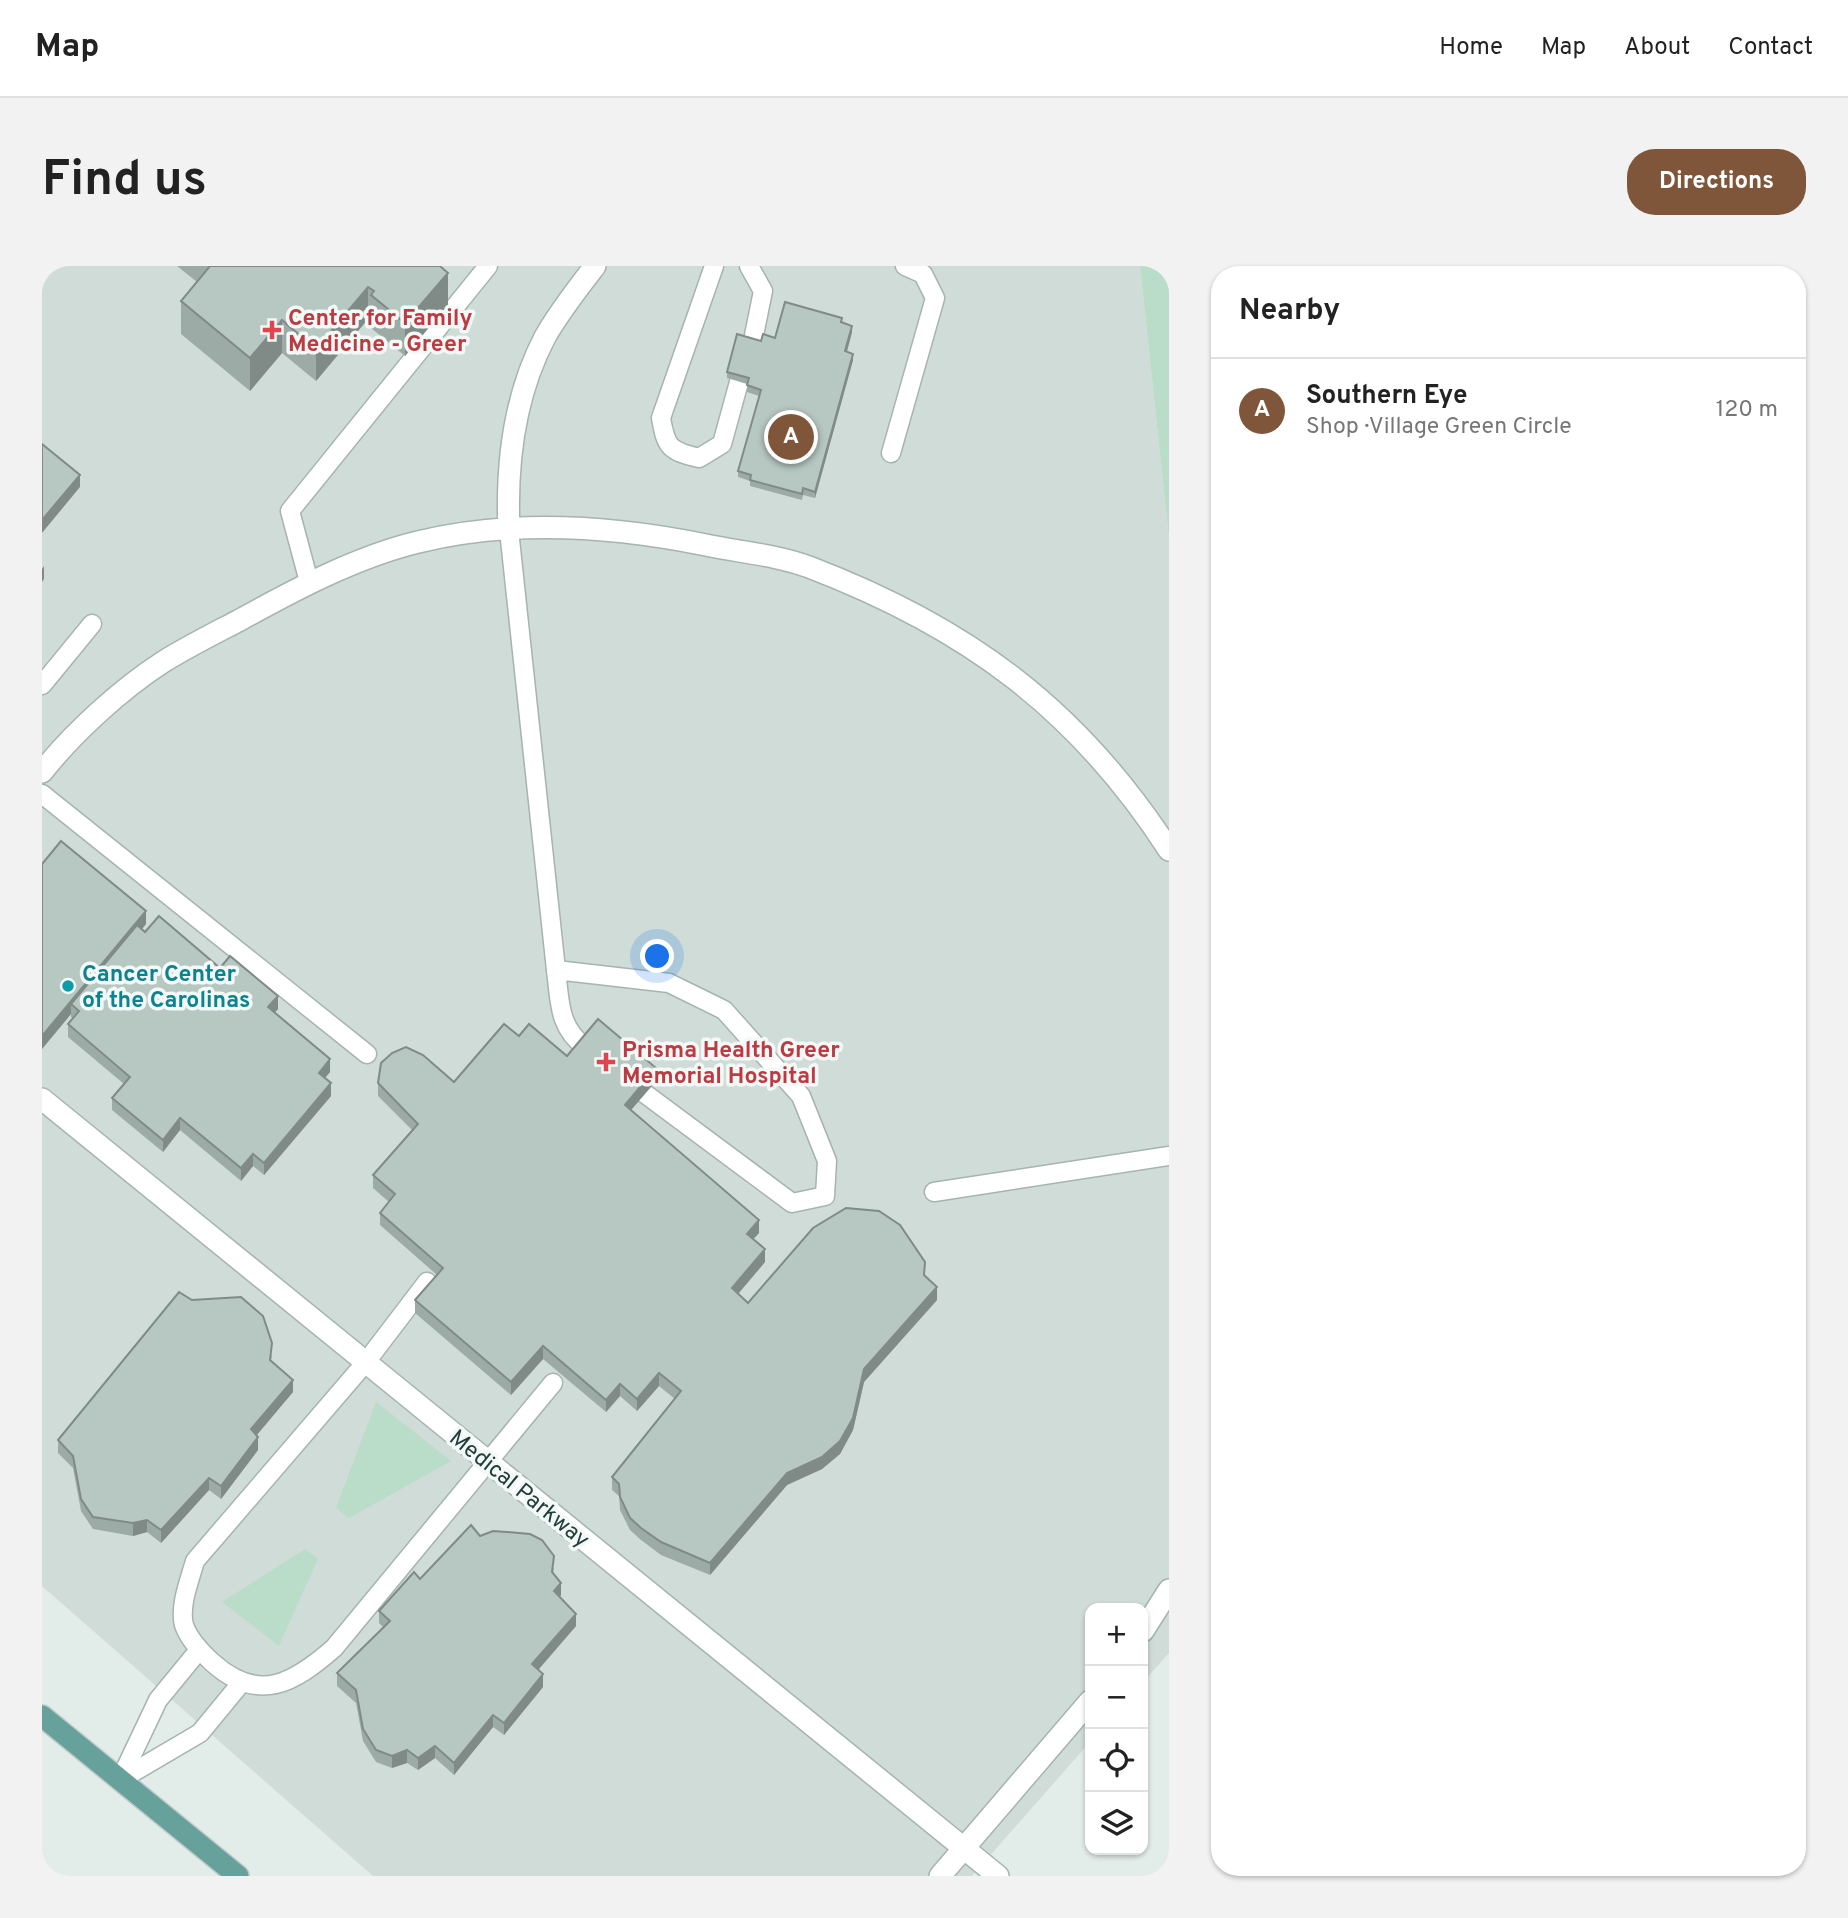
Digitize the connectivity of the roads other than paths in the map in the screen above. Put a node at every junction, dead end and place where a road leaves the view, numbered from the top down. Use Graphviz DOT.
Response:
graph roads {
  1 [pos="488,266"];
  2 [pos="595,266"];
  3 [pos="714,266"];
  4 [pos="749,266"];
  5 [pos="905,266"];
  6 [pos="752,345"];
  7 [pos="739,382"];
  8 [pos="891,453"];
  9 [pos="509,530"];
  10 [pos="309,582"];
  11 [pos="92,624"];
  12 [pos="42,685"];
  13 [pos="42,772"];
  14 [pos="42,794"];
  15 [pos="1169,850"];
  16 [pos="556,970"];
  17 [pos="585,1047"];
  18 [pos="366,1054"];
  19 [pos="645,1093"];
  20 [pos="42,1099"];
  21 [pos="1169,1156"];
  22 [pos="934,1192"];
  23 [pos="427,1282"];
  24 [pos="366,1362"];
  25 [pos="553,1383"];
  26 [pos="487,1460"];
  27 [pos="1169,1590"];
  28 [pos="1148,1623"];
  29 [pos="199,1650"];
  30 [pos="242,1682"];
  31 [pos="1085,1707"];
  32 [pos="42,1716"];
  33 [pos="120,1780"];
  34 [pos="964,1848"];
  35 [pos="238,1876"];
  36 [pos="940,1876"];
  37 [pos="998,1876"];
  1 -- 10 [label="lane"];
  2 -- 9 [label="street"];
  3 -- 7 [label="lane"];
  4 -- 6 [label="lane"];
  5 -- 8 [label="lane"];
  9 -- 10 [label="street"];
  9 -- 15 [label="street"];
  9 -- 16 [label="lane"];
  10 -- 13 [label="street"];
  11 -- 12 [label="lane"];
  14 -- 18 [label="lane"];
  16 -- 17 [label="lane"];
  16 -- 19 [label="lane"];
  20 -- 24 [label="street, Medical Parkway"];
  21 -- 22 [label="lane"];
  23 -- 24 [label="lane"];
  24 -- 26 [label="street, Medical Parkway"];
  24 -- 29 [label="lane"];
  25 -- 26 [label="lane"];
  26 -- 30 [label="lane"];
  26 -- 34 [label="street, Medical Parkway"];
  27 -- 28 [label="street"];
  29 -- 30 [label="lane"];
  29 -- 33 [label="lane"];
  30 -- 33 [label="lane"];
  31 -- 34 [label="street"];
  32 -- 33 [label="main road"];
  33 -- 35 [label="main road"];
  34 -- 36 [label="street"];
  34 -- 37 [label="street, Medical Parkway"];
}
